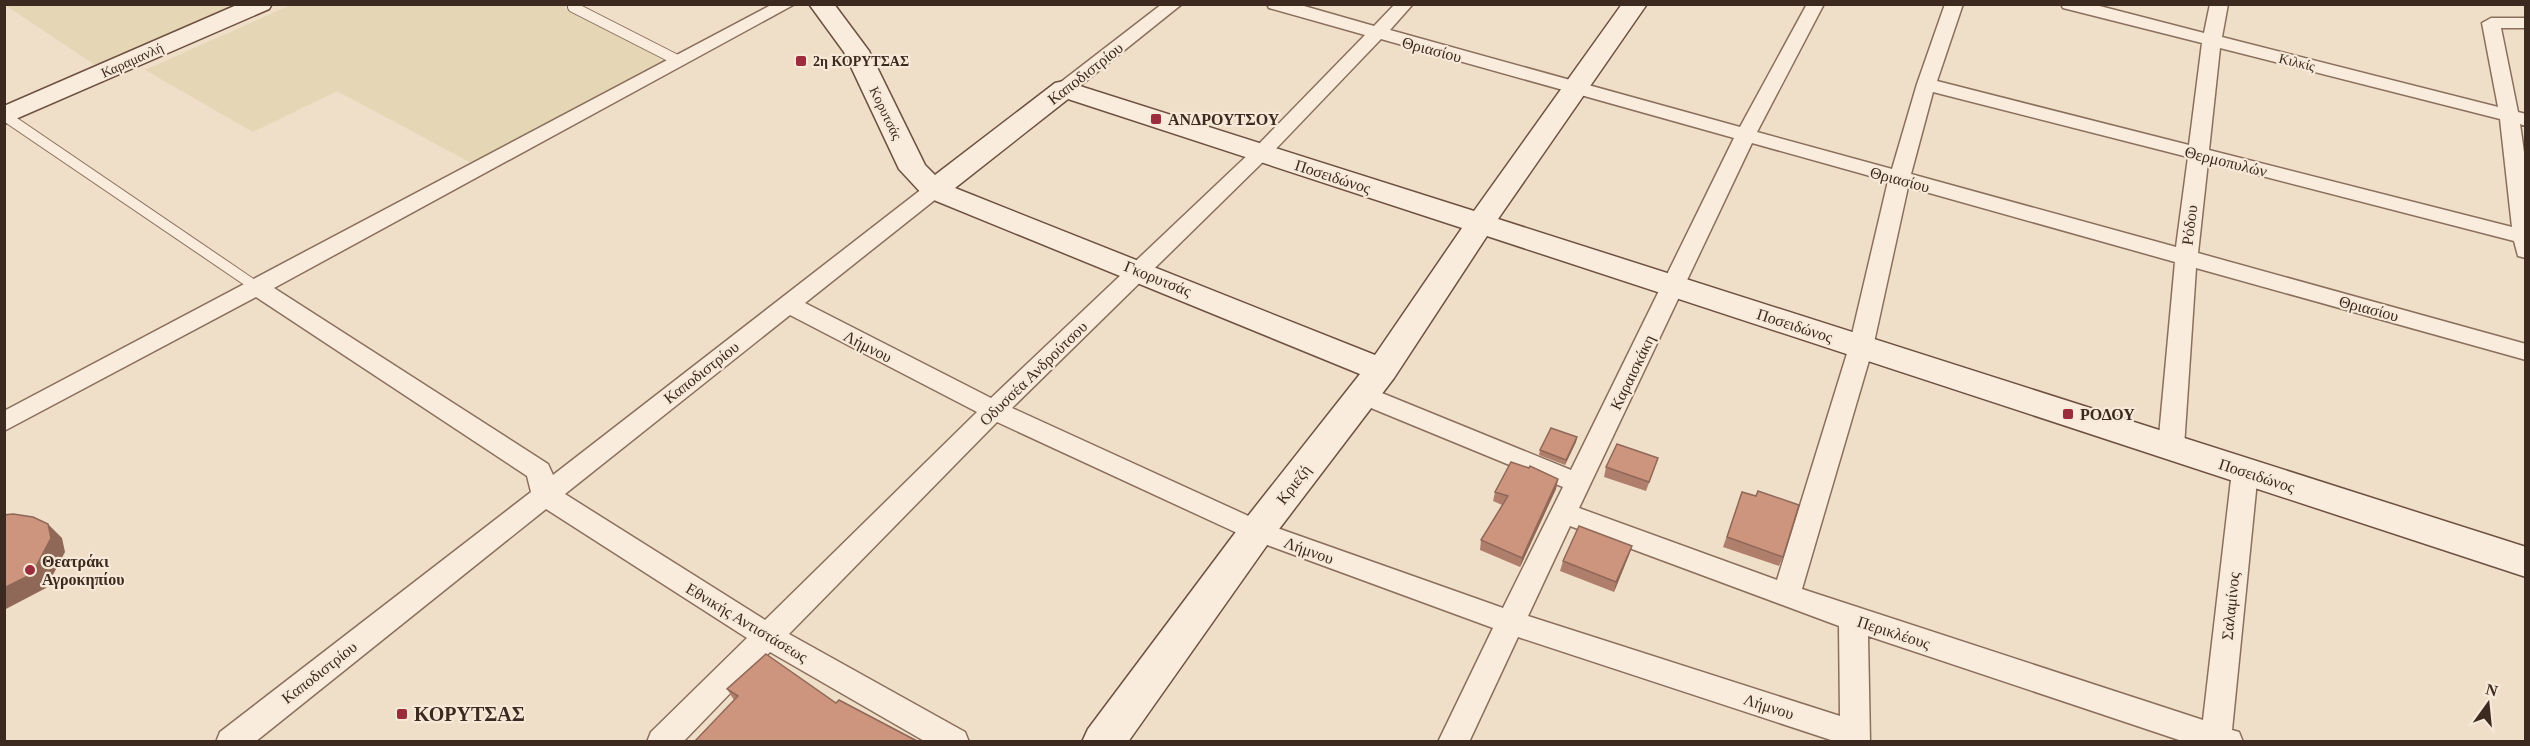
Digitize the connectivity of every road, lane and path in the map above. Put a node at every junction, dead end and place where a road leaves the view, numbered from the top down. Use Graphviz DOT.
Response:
graph roads {
  1 [pos="260,4"];
  2 [pos="787,4"];
  3 [pos="821,4"];
  4 [pos="1174,4"];
  5 [pos="1275,4"];
  6 [pos="1405,4"];
  7 [pos="1635,4"];
  8 [pos="1816,4"];
  9 [pos="1954,4"];
  10 [pos="2069,4"];
  11 [pos="2219,4"];
  12 [pos="573,7"];
  13 [pos="2526,23"];
  14 [pos="1375,34"];
  15 [pos="2212,40"];
  16 [pos="679,61"];
  17 [pos="1926,84"];
  18 [pos="1064,89"];
  19 [pos="1574,89"];
  20 [pos="5,116"];
  21 [pos="2517,117"];
  22 [pos="1745,136"];
  23 [pos="1261,153"];
  24 [pos="2198,154"];
  25 [pos="1899,179"];
  26 [pos="934,190"];
  27 [pos="1480,224"];
  28 [pos="2525,242"];
  29 [pos="2186,258"];
  30 [pos="1140,271"];
  31 [pos="1673,286"];
  32 [pos="258,288"];
  33 [pos="788,304"];
  34 [pos="1861,347"];
  35 [pos="2526,351"];
  36 [pos="1372,383"];
  37 [pos="994,410"];
  38 [pos="4,422"];
  39 [pos="2171,447"];
  40 [pos="2246,471"];
  41 [pos="1578,483"];
  42 [pos="545,495"];
  43 [pos="1563,513"];
  44 [pos="1257,531"];
  45 [pos="2526,562"];
  46 [pos="1787,594"];
  47 [pos="1853,619"];
  48 [pos="1510,622"];
  49 [pos="767,636"];
  50 [pos="1855,738"];
  51 [pos="2220,740"];
  52 [pos="231,741"];
  53 [pos="662,741"];
  54 [pos="954,741"];
  55 [pos="1103,741"];
  56 [pos="1453,741"];
  1 -- 20 [label="street, Καραμανλή"];
  2 -- 16 [label="street"];
  3 -- 26 [label="street, Κορυτσάς"];
  4 -- 18 [label="street, Καποδιστρίου"];
  5 -- 14 [label="street, Θριασίου"];
  6 -- 14 [label="street, Οδυσσέα Ανδρούτσου"];
  7 -- 19 [label="street, Κριεζή"];
  8 -- 22 [label="street, Καραισκάκη"];
  9 -- 17 [label="street"];
  10 -- 15 [label="street, Κιλκίς"];
  11 -- 15 [label="street, Ρόδου"];
  12 -- 16 [label="lane"];
  13 -- 21 [label="street"];
  14 -- 19 [label="street, Θριασίου"];
  14 -- 23 [label="street, Οδυσσέα Ανδρούτσου"];
  15 -- 21 [label="street, Κιλκίς"];
  15 -- 24 [label="street, Ρόδου"];
  16 -- 32 [label="street"];
  17 -- 24 [label="street, Θερμοπυλών"];
  17 -- 25 [label="street"];
  18 -- 23 [label="street, Ποσειδώνος"];
  18 -- 26 [label="street, Καποδιστρίου"];
  19 -- 22 [label="street, Θριασίου"];
  19 -- 27 [label="street, Κριεζή"];
  20 -- 32 [label="lane"];
  21 -- 28 [label="street"];
  22 -- 25 [label="street, Θριασίου"];
  22 -- 31 [label="street, Καραισκάκη"];
  23 -- 27 [label="street, Ποσειδώνος"];
  23 -- 30 [label="street, Οδυσσέα Ανδρούτσου"];
  24 -- 28 [label="street, Θερμοπυλών"];
  24 -- 29 [label="street, Ρόδου"];
  25 -- 29 [label="street, Θριασίου"];
  25 -- 34 [label="street"];
  26 -- 30 [label="street, Γκορυτσάς"];
  26 -- 33 [label="street, Καποδιστρίου"];
  27 -- 31 [label="street, Ποσειδώνος"];
  27 -- 36 [label="street, Κριεζή"];
  29 -- 35 [label="street, Θριασίου"];
  29 -- 39 [label="street, Ρόδου"];
  30 -- 36 [label="street, Γκορυτσάς"];
  30 -- 37 [label="street, Οδυσσέα Ανδρούτσου"];
  31 -- 34 [label="street, Ποσειδώνος"];
  31 -- 41 [label="street, Καραισκάκη"];
  32 -- 38 [label="street"];
  32 -- 42 [label="street"];
  33 -- 37 [label="street, Λήμνου"];
  33 -- 42 [label="street, Καποδιστρίου"];
  34 -- 39 [label="street, Ποσειδώνος"];
  34 -- 46 [label="street"];
  36 -- 41 [label="street, Γκορυτσάς"];
  36 -- 44 [label="street, Κριεζή"];
  37 -- 44 [label="street, Λήμνου"];
  37 -- 49 [label="street, Οδυσσέα Ανδρούτσου"];
  39 -- 40 [label="street, Ποσειδώνος"];
  40 -- 45 [label="street, Ποσειδώνος"];
  40 -- 51 [label="street, Σαλαμίνος"];
  41 -- 43 [label="street, Καραισκάκη"];
  42 -- 49 [label="street, Εθνικής Αντιστάσεως"];
  42 -- 52 [label="street, Καποδιστρίου"];
  43 -- 46 [label="street, Περικλέους"];
  43 -- 48 [label="street, Καραισκάκη"];
  44 -- 48 [label="street, Λήμνου"];
  44 -- 55 [label="street, Κριεζή"];
  46 -- 47 [label="street, Περικλέους"];
  47 -- 50 [label="street"];
  47 -- 51 [label="street, Περικλέους"];
  48 -- 50 [label="street, Λήμνου"];
  48 -- 56 [label="street, Καραισκάκη"];
  49 -- 53 [label="street, Οδυσσέα Ανδρούτσου"];
  49 -- 54 [label="street, Εθνικής Αντιστάσεως"];
}
